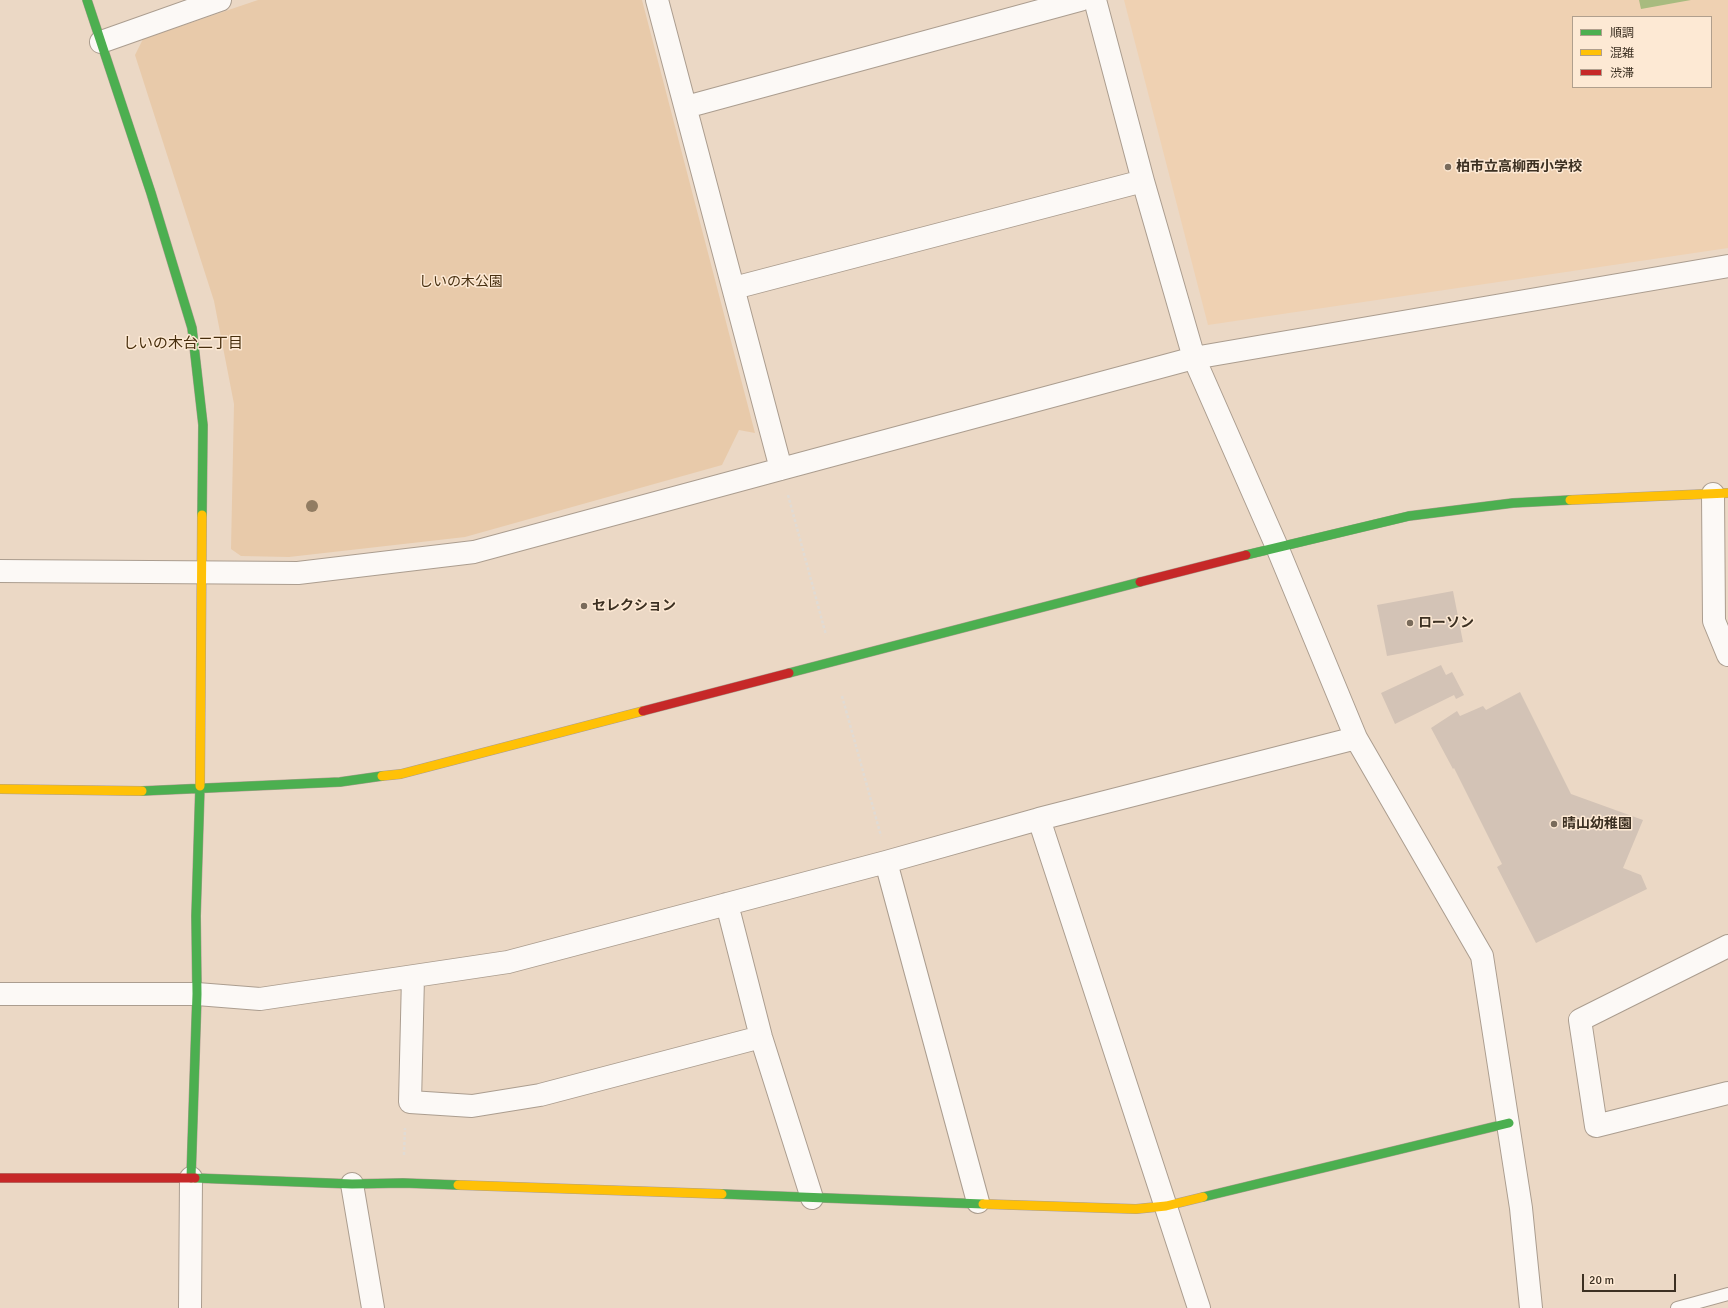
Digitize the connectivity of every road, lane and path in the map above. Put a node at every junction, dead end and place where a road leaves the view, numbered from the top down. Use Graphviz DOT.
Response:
graph roads {
  1 [pos="87,0"];
  2 [pos="220,0"];
  3 [pos="657,0"];
  4 [pos="1080,0"];
  5 [pos="1095,0"];
  6 [pos="101,42"];
  7 [pos="686,107"];
  8 [pos="1143,181"];
  9 [pos="1728,266"];
  10 [pos="734,288"];
  11 [pos="1194,358"];
  12 [pos="781,469"];
  13 [pos="1721,493"];
  14 [pos="1277,547"];
  15 [pos="0,571"];
  16 [pos="203,573"];
  17 [pos="826,637"];
  18 [pos="1728,655"];
  19 [pos="842,696"];
  20 [pos="1356,738"];
  21 [pos="200,788"];
  22 [pos="0,789"];
  23 [pos="1039,818"];
  24 [pos="886,862"];
  25 [pos="727,904"];
  26 [pos="1728,946"];
  27 [pos="413,977"];
  28 [pos="0,994"];
  29 [pos="197,994"];
  30 [pos="761,1037"];
  31 [pos="1728,1093"];
  32 [pos="410,1102"];
  33 [pos="1509,1123"];
  34 [pos="0,1178"];
  35 [pos="191,1178"];
  36 [pos="403,1183"];
  37 [pos="352,1184"];
  38 [pos="812,1198"];
  39 [pos="978,1202"];
  40 [pos="1166,1206"];
  41 [pos="1728,1294"];
  42 [pos="190,1308"];
  43 [pos="373,1308"];
  44 [pos="1199,1308"];
  45 [pos="1530,1308"];
  46 [pos="1676,1308"];
  1 -- 6 [label="street"];
  2 -- 6 [label="street"];
  3 -- 7 [label="street"];
  4 -- 7 [label="street"];
  5 -- 8 [label="street"];
  6 -- 16 [label="street"];
  7 -- 10 [label="street"];
  8 -- 10 [label="street"];
  8 -- 11 [label="street"];
  9 -- 11 [label="street"];
  10 -- 12 [label="street"];
  11 -- 12 [label="street"];
  11 -- 14 [label="street"];
  12 -- 16 [label="street"];
  12 -- 17 [label="path"];
  13 -- 14 [label="street"];
  13 -- 18 [label="street"];
  14 -- 20 [label="street"];
  14 -- 21 [label="street"];
  15 -- 16 [label="street"];
  16 -- 21 [label="street"];
  19 -- 24 [label="path"];
  20 -- 23 [label="street"];
  20 -- 33 [label="street"];
  21 -- 22 [label="street"];
  21 -- 29 [label="street"];
  23 -- 24 [label="street"];
  23 -- 40 [label="street"];
  24 -- 25 [label="street"];
  24 -- 39 [label="street"];
  25 -- 27 [label="street"];
  25 -- 30 [label="street"];
  26 -- 31 [label="street"];
  27 -- 29 [label="street"];
  27 -- 32 [label="street"];
  28 -- 29 [label="street"];
  29 -- 35 [label="street"];
  30 -- 32 [label="street"];
  30 -- 38 [label="street"];
  32 -- 36 [label="path"];
  33 -- 40 [label="street"];
  33 -- 45 [label="street"];
  34 -- 35 [label="street"];
  35 -- 37 [label="street"];
  35 -- 42 [label="street"];
  36 -- 37 [label="street"];
  36 -- 38 [label="street"];
  37 -- 43 [label="street"];
  38 -- 39 [label="street"];
  39 -- 40 [label="street"];
  40 -- 44 [label="street"];
  41 -- 46 [label="lane"];
}
